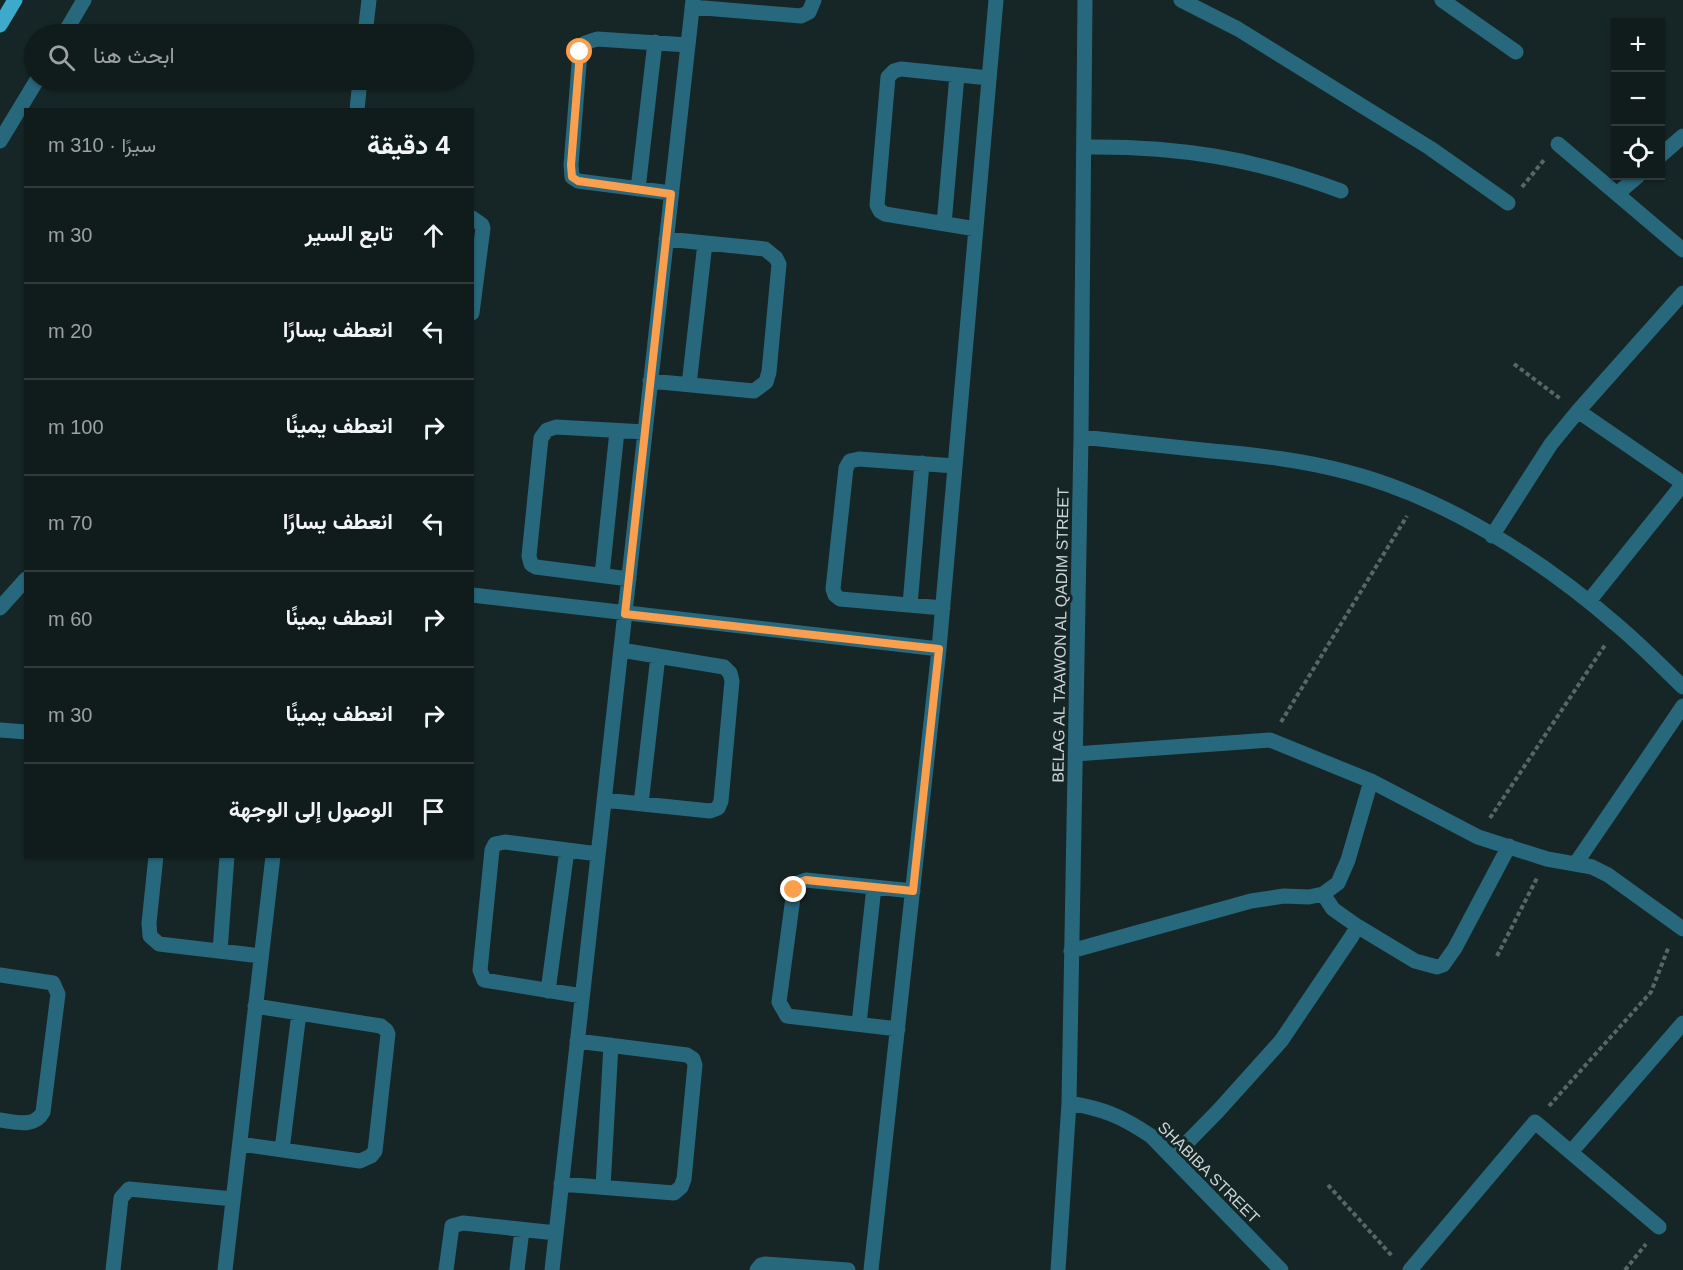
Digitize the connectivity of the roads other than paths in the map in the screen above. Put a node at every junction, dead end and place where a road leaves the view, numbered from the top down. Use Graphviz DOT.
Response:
graph roads {
  1 [pos="15,0"];
  2 [pos="84,0"];
  3 [pos="369,0"];
  4 [pos="814,0"];
  5 [pos="996,0"];
  6 [pos="1085,0"];
  7 [pos="1181,0"];
  8 [pos="1442,0"];
  9 [pos="692,4"];
  10 [pos="727,5"];
  11 [pos="70,24"];
  12 [pos="366,24"];
  13 [pos="0,25"];
  14 [pos="655,42"];
  15 [pos="688,45"];
  16 [pos="1516,52"];
  17 [pos="957,75"];
  18 [pos="989,78"];
  19 [pos="31,90"];
  20 [pos="359,90"];
  21 [pos="357,108"];
  22 [pos="1683,136"];
  23 [pos="0,141"];
  24 [pos="1558,144"];
  25 [pos="1085,147"];
  26 [pos="1665,152"];
  27 [pos="1633,180"];
  28 [pos="638,189"];
  29 [pos="1341,191"];
  30 [pos="1618,193"];
  31 [pos="671,194"];
  32 [pos="1508,202"];
  33 [pos="474,219"];
  34 [pos="944,224"];
  35 [pos="976,229"];
  36 [pos="666,239"];
  37 [pos="705,243"];
  38 [pos="1683,250"];
  39 [pos="1683,293"];
  40 [pos="474,298"];
  41 [pos="650,381"];
  42 [pos="689,385"];
  43 [pos="1578,411"];
  44 [pos="617,431"];
  45 [pos="645,432"];
  46 [pos="1082,437"];
  47 [pos="922,463"];
  48 [pos="955,466"];
  49 [pos="1683,483"];
  50 [pos="1492,536"];
  51 [pos="602,575"];
  52 [pos="629,579"];
  53 [pos="24,581"];
  54 [pos="474,595"];
  55 [pos="1588,602"];
  56 [pos="910,605"];
  57 [pos="0,608"];
  58 [pos="943,608"];
  59 [pos="625,614"];
  60 [pos="939,649"];
  61 [pos="621,650"];
  62 [pos="658,656"];
  63 [pos="1683,687"];
  64 [pos="1683,706"];
  65 [pos="0,730"];
  66 [pos="24,732"];
  67 [pos="1075,754"];
  68 [pos="1371,781"];
  69 [pos="604,800"];
  70 [pos="641,804"];
  71 [pos="1509,846"];
  72 [pos="567,850"];
  73 [pos="598,854"];
  74 [pos="156,858"];
  75 [pos="227,858"];
  76 [pos="273,858"];
  77 [pos="1576,863"];
  78 [pos="874,887"];
  79 [pos="913,891"];
  80 [pos="1323,894"];
  81 [pos="1357,926"];
  82 [pos="1680,927"];
  83 [pos="220,951"];
  84 [pos="1071,951"];
  85 [pos="261,956"];
  86 [pos="0,975"];
  87 [pos="548,991"];
  88 [pos="582,996"];
  89 [pos="255,1006"];
  90 [pos="299,1013"];
  91 [pos="1683,1023"];
  92 [pos="860,1024"];
  93 [pos="898,1029"];
  94 [pos="577,1041"];
  95 [pos="611,1045"];
  96 [pos="1069,1103"];
  97 [pos="0,1120"];
  98 [pos="240,1144"];
  99 [pos="282,1150"];
  100 [pos="1571,1152"];
  101 [pos="1172,1158"];
  102 [pos="561,1184"];
  103 [pos="603,1187"];
  104 [pos="233,1199"];
  105 [pos="1659,1227"];
  106 [pos="522,1230"];
  107 [pos="556,1233"];
  108 [pos="1404,1266"];
  109 [pos="826,1269"];
  110 [pos="113,1270"];
  111 [pos="225,1270"];
  112 [pos="446,1270"];
  113 [pos="517,1270"];
  114 [pos="552,1270"];
  115 [pos="757,1270"];
  116 [pos="848,1270"];
  117 [pos="871,1270"];
  118 [pos="1058,1270"];
  119 [pos="1281,1270"];
  1 -- 13 [label="main road"];
  2 -- 11 [label="street"];
  3 -- 12 [label="street"];
  4 -- 10 [label="street"];
  5 -- 18 [label="street"];
  6 -- 25 [label="street, BELAG AL TAAWON AL QADIM STREET"];
  7 -- 32 [label="street"];
  8 -- 16 [label="street"];
  9 -- 10 [label="street"];
  9 -- 15 [label="street"];
  14 -- 15 [label="street"];
  14 -- 28 [label="street"];
  14 -- 28 [label="street"];
  15 -- 31 [label="street"];
  17 -- 18 [label="street"];
  17 -- 34 [label="street"];
  17 -- 34 [label="street"];
  18 -- 35 [label="street"];
  19 -- 23 [label="street"];
  20 -- 21 [label="street"];
  22 -- 26 [label="street"];
  24 -- 30 [label="street"];
  25 -- 29 [label="street"];
  25 -- 46 [label="street, BELAG AL TAAWON AL QADIM STREET"];
  27 -- 30 [label="street"];
  28 -- 31 [label="street"];
  30 -- 38 [label="street"];
  31 -- 36 [label="street"];
  33 -- 40 [label="street"];
  34 -- 35 [label="street"];
  35 -- 48 [label="street"];
  36 -- 37 [label="street"];
  36 -- 41 [label="street"];
  37 -- 42 [label="street"];
  37 -- 42 [label="street"];
  39 -- 43 [label="street"];
  41 -- 42 [label="street"];
  41 -- 45 [label="street"];
  43 -- 49 [label="street"];
  43 -- 50 [label="street"];
  44 -- 45 [label="street"];
  44 -- 51 [label="street"];
  44 -- 51 [label="street"];
  45 -- 52 [label="street"];
  46 -- 50 [label="street"];
  46 -- 67 [label="street, BELAG AL TAAWON AL QADIM STREET"];
  47 -- 48 [label="street"];
  47 -- 56 [label="street"];
  47 -- 56 [label="street"];
  48 -- 58 [label="street"];
  49 -- 55 [label="street"];
  50 -- 55 [label="street"];
  51 -- 52 [label="street"];
  52 -- 59 [label="street"];
  53 -- 57 [label="street"];
  54 -- 59 [label="street"];
  55 -- 63 [label="street"];
  56 -- 58 [label="street"];
  58 -- 60 [label="street"];
  59 -- 60 [label="street"];
  59 -- 61 [label="street"];
  60 -- 79 [label="street"];
  61 -- 62 [label="street"];
  61 -- 69 [label="street"];
  62 -- 70 [label="street"];
  62 -- 70 [label="street"];
  64 -- 77 [label="street"];
  65 -- 66 [label="street"];
  67 -- 68 [label="street"];
  67 -- 84 [label="street, BELAG AL TAAWON AL QADIM STREET"];
  68 -- 71 [label="street"];
  68 -- 80 [label="street"];
  69 -- 70 [label="street"];
  69 -- 73 [label="street"];
  71 -- 77 [label="street"];
  71 -- 81 [label="street"];
  72 -- 73 [label="street"];
  72 -- 87 [label="street"];
  72 -- 87 [label="street"];
  73 -- 88 [label="street"];
  74 -- 83 [label="street"];
  75 -- 83 [label="street"];
  76 -- 85 [label="street"];
  77 -- 82 [label="street"];
  78 -- 79 [label="street"];
  78 -- 92 [label="street"];
  78 -- 92 [label="street"];
  79 -- 93 [label="street"];
  80 -- 81 [label="street"];
  80 -- 84 [label="street"];
  81 -- 101 [label="street"];
  83 -- 85 [label="street"];
  84 -- 96 [label="street, BELAG AL TAAWON AL QADIM STREET"];
  85 -- 89 [label="street"];
  86 -- 97 [label="street"];
  87 -- 88 [label="street"];
  88 -- 94 [label="street"];
  89 -- 90 [label="street"];
  89 -- 98 [label="street"];
  90 -- 99 [label="street"];
  90 -- 99 [label="street"];
  91 -- 100 [label="street"];
  92 -- 93 [label="street"];
  93 -- 117 [label="street"];
  94 -- 95 [label="street"];
  94 -- 102 [label="street"];
  95 -- 103 [label="street"];
  95 -- 103 [label="street"];
  96 -- 101 [label="street, SHABIBA STREET"];
  96 -- 118 [label="street, BELAG AL TAAWON AL QADIM STREET"];
  98 -- 99 [label="street"];
  98 -- 104 [label="street"];
  100 -- 105 [label="street"];
  100 -- 108 [label="street"];
  101 -- 119 [label="street, SHABIBA STREET"];
  102 -- 103 [label="street"];
  102 -- 107 [label="street"];
  104 -- 110 [label="street"];
  104 -- 111 [label="street"];
  106 -- 107 [label="street"];
  106 -- 112 [label="street"];
  106 -- 113 [label="street"];
  107 -- 114 [label="street"];
  109 -- 115 [label="street"];
  109 -- 116 [label="street"];
}
